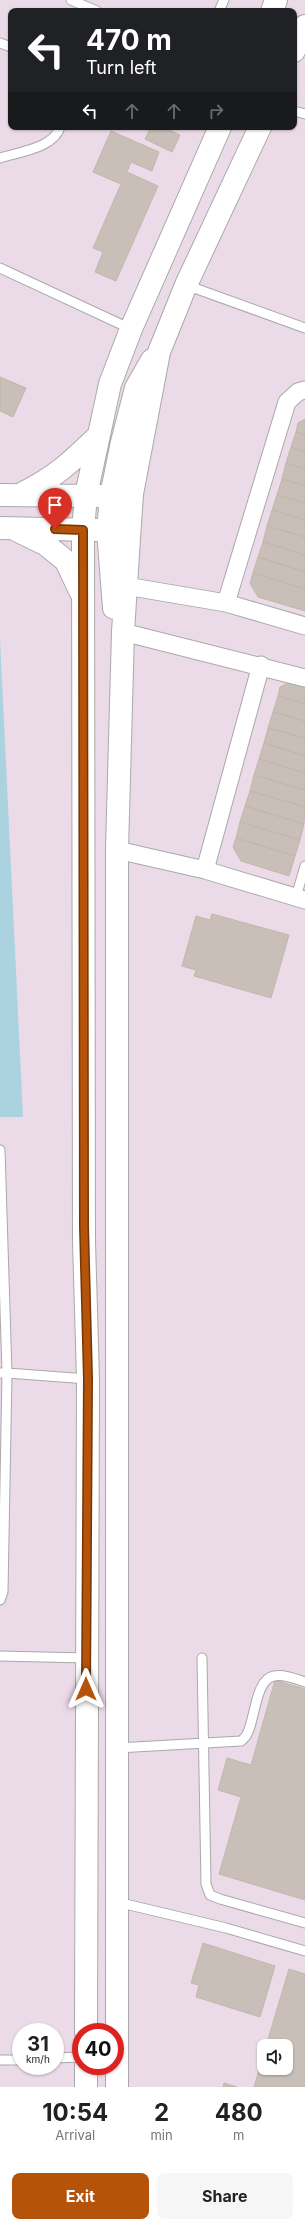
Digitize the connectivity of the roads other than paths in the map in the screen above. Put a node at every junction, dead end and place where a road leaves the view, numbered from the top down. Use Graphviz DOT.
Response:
graph roads {
  1 [pos="70,0"];
  2 [pos="89,8"];
  3 [pos="305,26"];
  4 [pos="297,44"];
  5 [pos="59,130"];
  6 [pos="219,130"];
  7 [pos="259,130"];
  8 [pos="0,158"];
  9 [pos="0,268"];
  10 [pos="186,285"];
  11 [pos="305,328"];
  12 [pos="131,329"];
  13 [pos="159,352"];
  14 [pos="305,390"];
  15 [pos="99,435"];
  16 [pos="9,495"];
  17 [pos="86,495"];
  18 [pos="111,496"];
  19 [pos="6,528"];
  20 [pos="83,530"];
  21 [pos="108,531"];
  22 [pos="126,586"];
  23 [pos="83,595"];
  24 [pos="226,603"];
  25 [pos="305,626"];
  26 [pos="123,640"];
  27 [pos="261,665"];
  28 [pos="305,678"];
  29 [pos="118,850"];
  30 [pos="305,866"];
  31 [pos="205,870"];
  32 [pos="301,898"];
  33 [pos="0,1150"];
  34 [pos="84,1242"];
  35 [pos="116,1242"];
  36 [pos="3,1373"];
  37 [pos="88,1379"];
  38 [pos="0,1600"];
  39 [pos="0,1656"];
  40 [pos="86,1658"];
  41 [pos="202,1658"];
  42 [pos="305,1682"];
  43 [pos="203,1744"];
  44 [pos="117,1748"];
  45 [pos="117,1902"];
  46 [pos="305,1923"];
  47 [pos="305,1951"];
  48 [pos="86,2023"];
  49 [pos="0,2060"];
  50 [pos="12,2060"];
  51 [pos="86,2075"];
  52 [pos="86,2087"];
  53 [pos="117,2087"];
  1 -- 2 [label="lane"];
  3 -- 4 [label="street"];
  5 -- 8 [label="lane"];
  6 -- 12 [label="street"];
  7 -- 10 [label="street"];
  9 -- 12 [label="lane"];
  10 -- 11 [label="lane"];
  10 -- 13 [label="street"];
  12 -- 15 [label="street"];
  13 -- 18 [label="street"];
  13 -- 22 [label="street"];
  14 -- 24 [label="street"];
  15 -- 16 [label="street"];
  15 -- 17 [label="street"];
  16 -- 17 [label="street"];
  17 -- 18 [label="street"];
  17 -- 20 [label="street"];
  18 -- 21 [label="street"];
  19 -- 20 [label="street"];
  19 -- 23 [label="street"];
  20 -- 21 [label="street"];
  20 -- 23 [label="street"];
  21 -- 26 [label="street"];
  22 -- 24 [label="street"];
  22 -- 26 [label="street"];
  23 -- 34 [label="street"];
  24 -- 25 [label="street"];
  26 -- 27 [label="street"];
  26 -- 29 [label="street"];
  27 -- 28 [label="street"];
  27 -- 31 [label="street"];
  29 -- 31 [label="street"];
  29 -- 35 [label="street"];
  30 -- 32 [label="lane"];
  31 -- 32 [label="street"];
  33 -- 36 [label="lane"];
  34 -- 35 [label="street"];
  34 -- 37 [label="street"];
  35 -- 44 [label="street"];
  36 -- 37 [label="lane"];
  36 -- 38 [label="lane"];
  37 -- 40 [label="street"];
  39 -- 40 [label="lane"];
  40 -- 48 [label="street"];
  41 -- 43 [label="lane"];
  42 -- 43 [label="lane"];
  43 -- 44 [label="lane"];
  43 -- 46 [label="lane"];
  44 -- 45 [label="street"];
  45 -- 47 [label="lane"];
  45 -- 53 [label="street"];
  49 -- 50 [label="lane"];
  51 -- 52 [label="street"];
}
